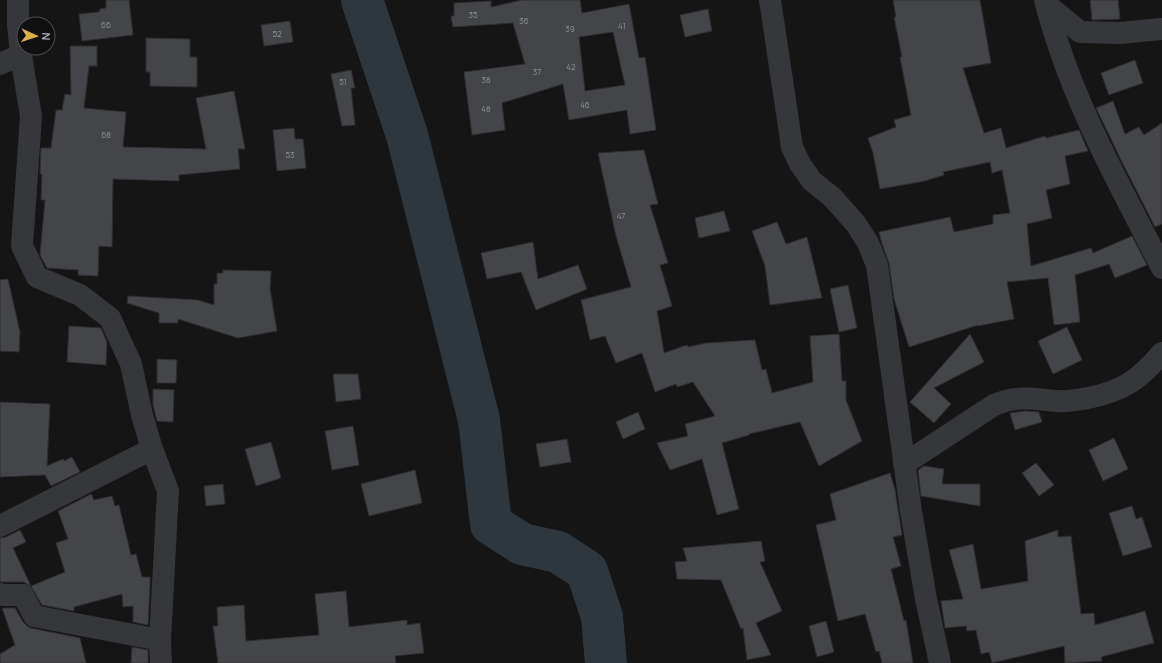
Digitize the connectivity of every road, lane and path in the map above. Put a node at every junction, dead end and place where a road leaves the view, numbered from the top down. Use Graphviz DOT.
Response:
graph roads {
  1 [pos="18,0"];
  2 [pos="770,0"];
  3 [pos="1046,2"];
  4 [pos="18,16"];
  5 [pos="1162,29"];
  6 [pos="17,56"];
  7 [pos="21,56"];
  8 [pos="0,64"];
  9 [pos="1162,268"];
  10 [pos="1162,353"];
  11 [pos="152,449"];
  12 [pos="904,464"];
  13 [pos="0,526"];
  14 [pos="0,594"];
  15 [pos="160,640"];
  16 [pos="161,663"];
  17 [pos="940,663"];
  1 -- 4 [label="street"];
  2 -- 12 [label="street"];
  3 -- 5 [label="street"];
  3 -- 9 [label="street"];
  6 -- 8 [label="street"];
  7 -- 11 [label="street"];
  10 -- 12 [label="street"];
  11 -- 13 [label="street"];
  11 -- 15 [label="street"];
  12 -- 17 [label="street"];
  14 -- 15 [label="street"];
  15 -- 16 [label="street"];
}
